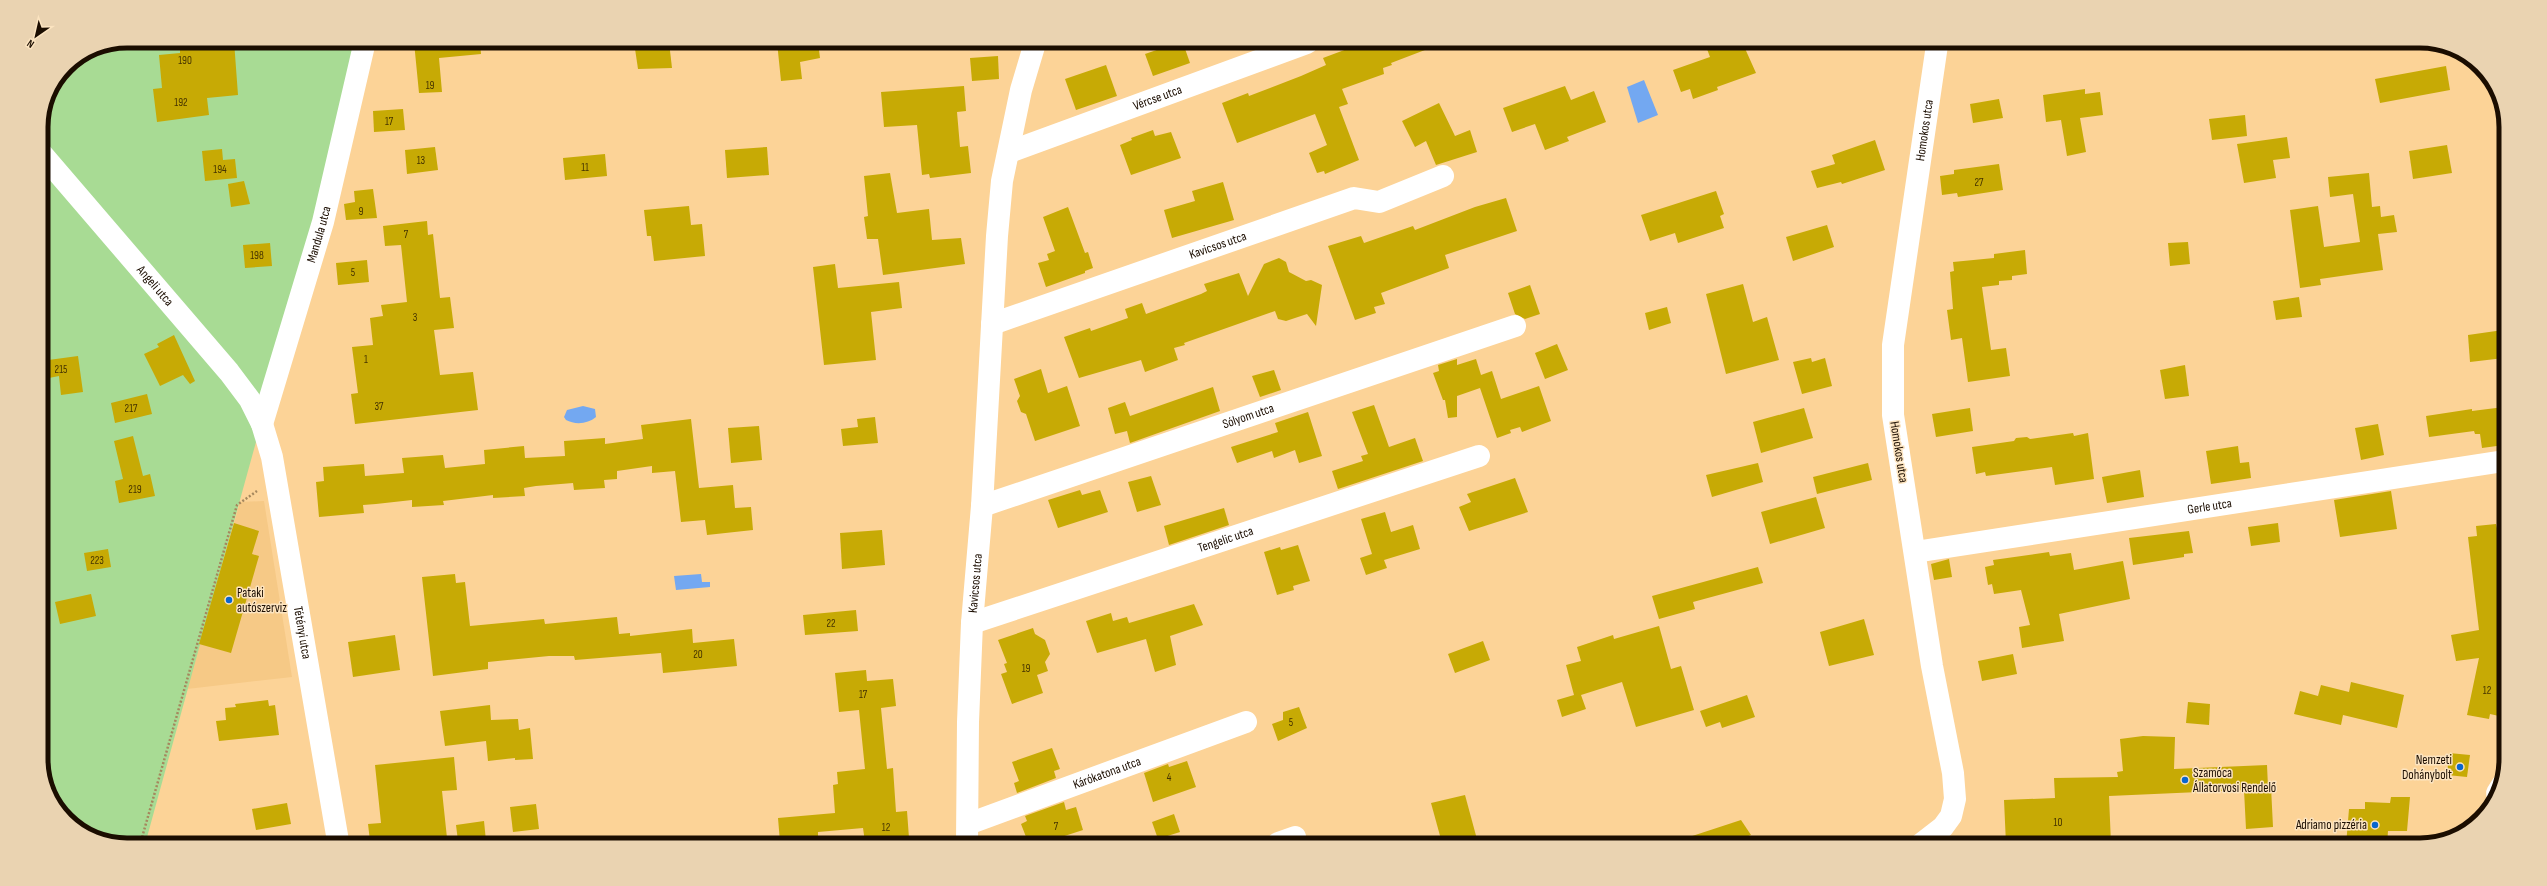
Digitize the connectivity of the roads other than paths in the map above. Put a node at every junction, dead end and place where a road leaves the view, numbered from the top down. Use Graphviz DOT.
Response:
graph roads {
  1 [pos="364,48"];
  2 [pos="1034,48"];
  3 [pos="1293,48"];
  4 [pos="1936,48"];
  5 [pos="1008,152"];
  6 [pos="48,161"];
  7 [pos="1443,176"];
  8 [pos="992,324"];
  9 [pos="1515,326"];
  10 [pos="262,424"];
  11 [pos="1479,456"];
  12 [pos="2499,462"];
  13 [pos="982,506"];
  14 [pos="1915,552"];
  15 [pos="972,623"];
  16 [pos="1246,722"];
  17 [pos="967,833"];
  18 [pos="337,838"];
  19 [pos="1928,838"];
  1 -- 10 [label="street, Mandula utca"];
  2 -- 5 [label="street, Kavicsos utca"];
  3 -- 5 [label="street, Vércse utca"];
  4 -- 14 [label="street, Homokos utca"];
  5 -- 8 [label="street, Kavicsos utca"];
  6 -- 10 [label="street, Angeli utca"];
  7 -- 8 [label="street, Kavicsos utca"];
  8 -- 13 [label="street, Kavicsos utca"];
  9 -- 13 [label="street, Sólyom utca"];
  10 -- 18 [label="street, Tétényi utca"];
  11 -- 15 [label="street, Tengelic utca"];
  12 -- 14 [label="street, Gerle utca"];
  13 -- 15 [label="street, Kavicsos utca"];
  14 -- 19 [label="street, Homokos utca"];
  15 -- 17 [label="street, Kavicsos utca"];
  16 -- 17 [label="street, Kárókatona utca"];
}
